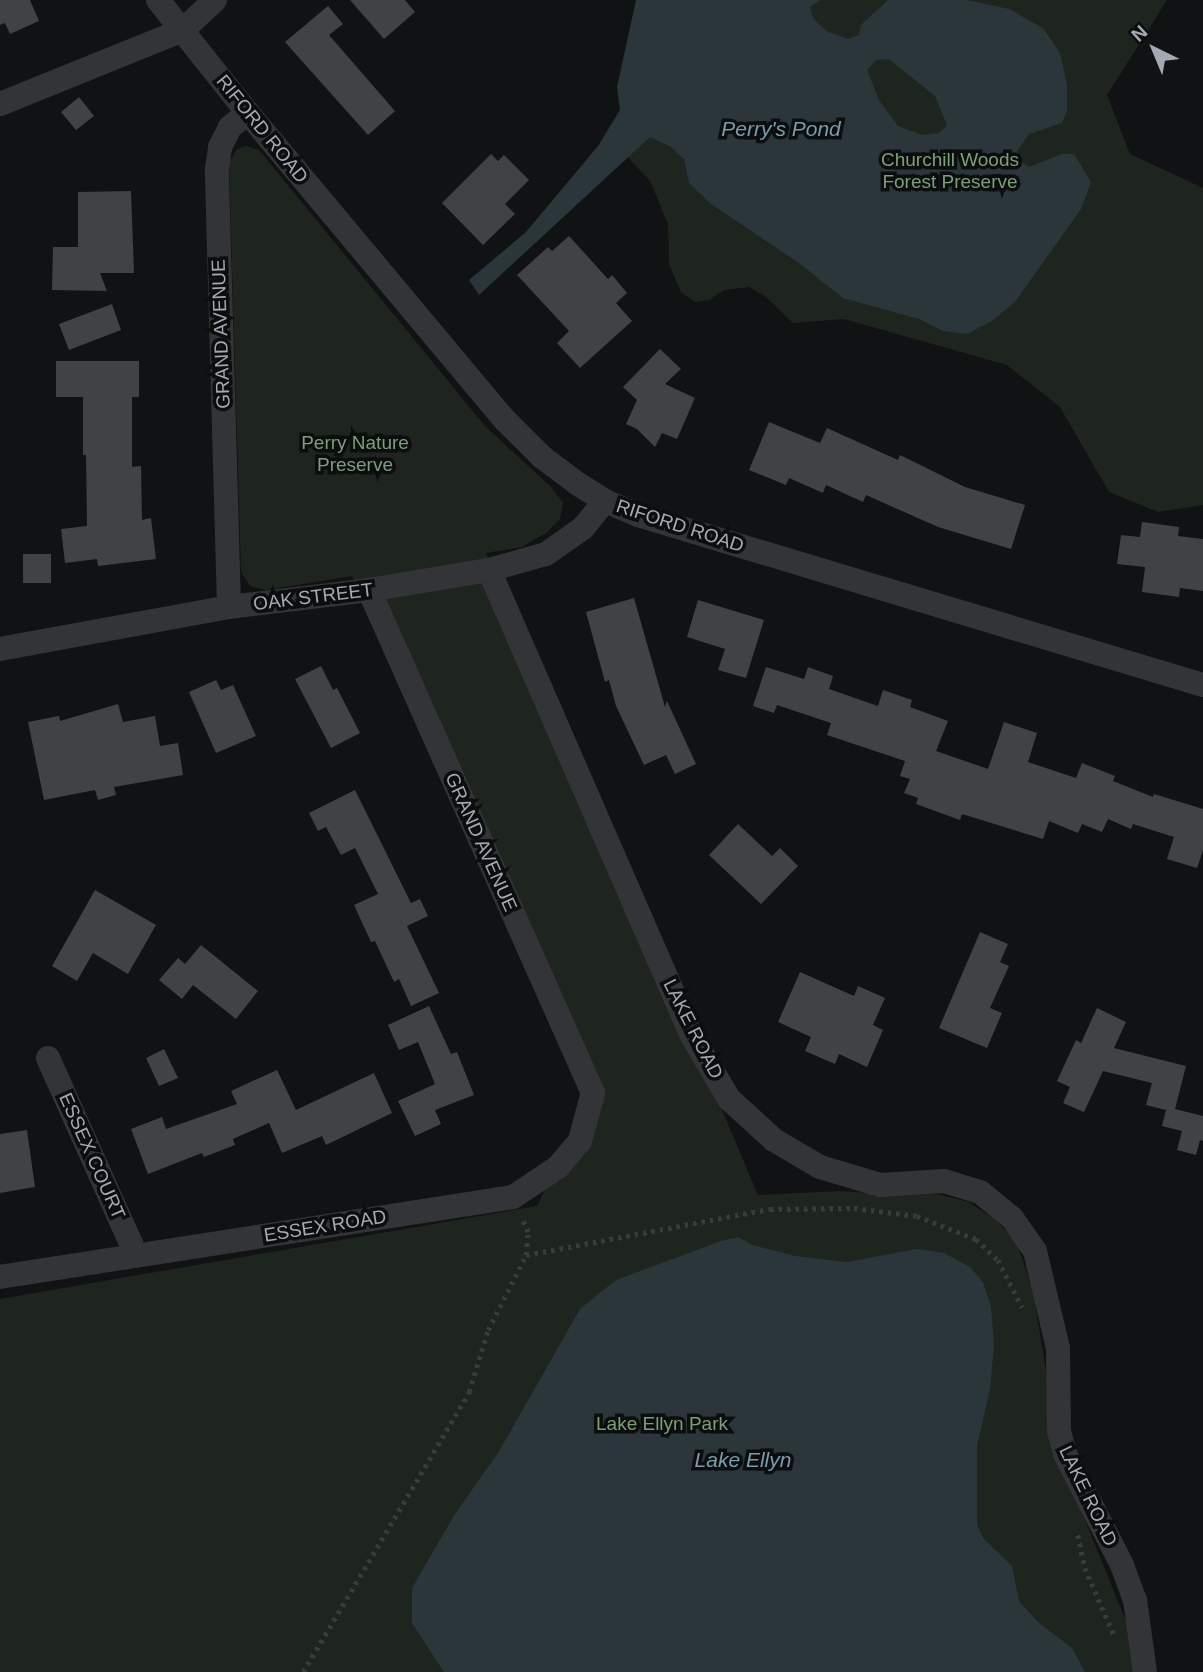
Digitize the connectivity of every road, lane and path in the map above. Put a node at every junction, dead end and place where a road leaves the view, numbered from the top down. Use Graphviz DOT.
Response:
graph roads {
  1 [pos="158,0"];
  2 [pos="215,0"];
  3 [pos="183,30"];
  4 [pos="0,104"];
  5 [pos="248,113"];
  6 [pos="605,501"];
  7 [pos="489,570"];
  8 [pos="369,590"];
  9 [pos="229,607"];
  10 [pos="0,649"];
  11 [pos="1203,684"];
  12 [pos="48,1058"];
  13 [pos="593,1093"];
  14 [pos="513,1197"];
  15 [pos="136,1255"];
  16 [pos="526,1255"];
  17 [pos="0,1277"];
  18 [pos="1026,1316"];
  19 [pos="1077,1532"];
  20 [pos="1119,1645"];
  21 [pos="303,1672"];
  22 [pos="1145,1672"];
  1 -- 3 [label="street, RIFORD ROAD"];
  2 -- 3 [label="street"];
  3 -- 4 [label="street"];
  3 -- 5 [label="street, RIFORD ROAD"];
  5 -- 6 [label="street, RIFORD ROAD"];
  5 -- 9 [label="street, GRAND AVENUE"];
  6 -- 7 [label="street, OAK STREET"];
  6 -- 11 [label="street, RIFORD ROAD"];
  7 -- 8 [label="street, OAK STREET"];
  7 -- 22 [label="street, LAKE ROAD"];
  8 -- 9 [label="street, OAK STREET"];
  8 -- 13 [label="street, GRAND AVENUE"];
  9 -- 10 [label="street, OAK STREET"];
  12 -- 15 [label="street, ESSEX COURT"];
  13 -- 14 [label="street, ESSEX ROAD"];
  14 -- 15 [label="street, ESSEX ROAD"];
  14 -- 16 [label="path"];
  15 -- 17 [label="street, ESSEX ROAD"];
  16 -- 18 [label="path"];
  16 -- 21 [label="path"];
  19 -- 20 [label="path"];
}
